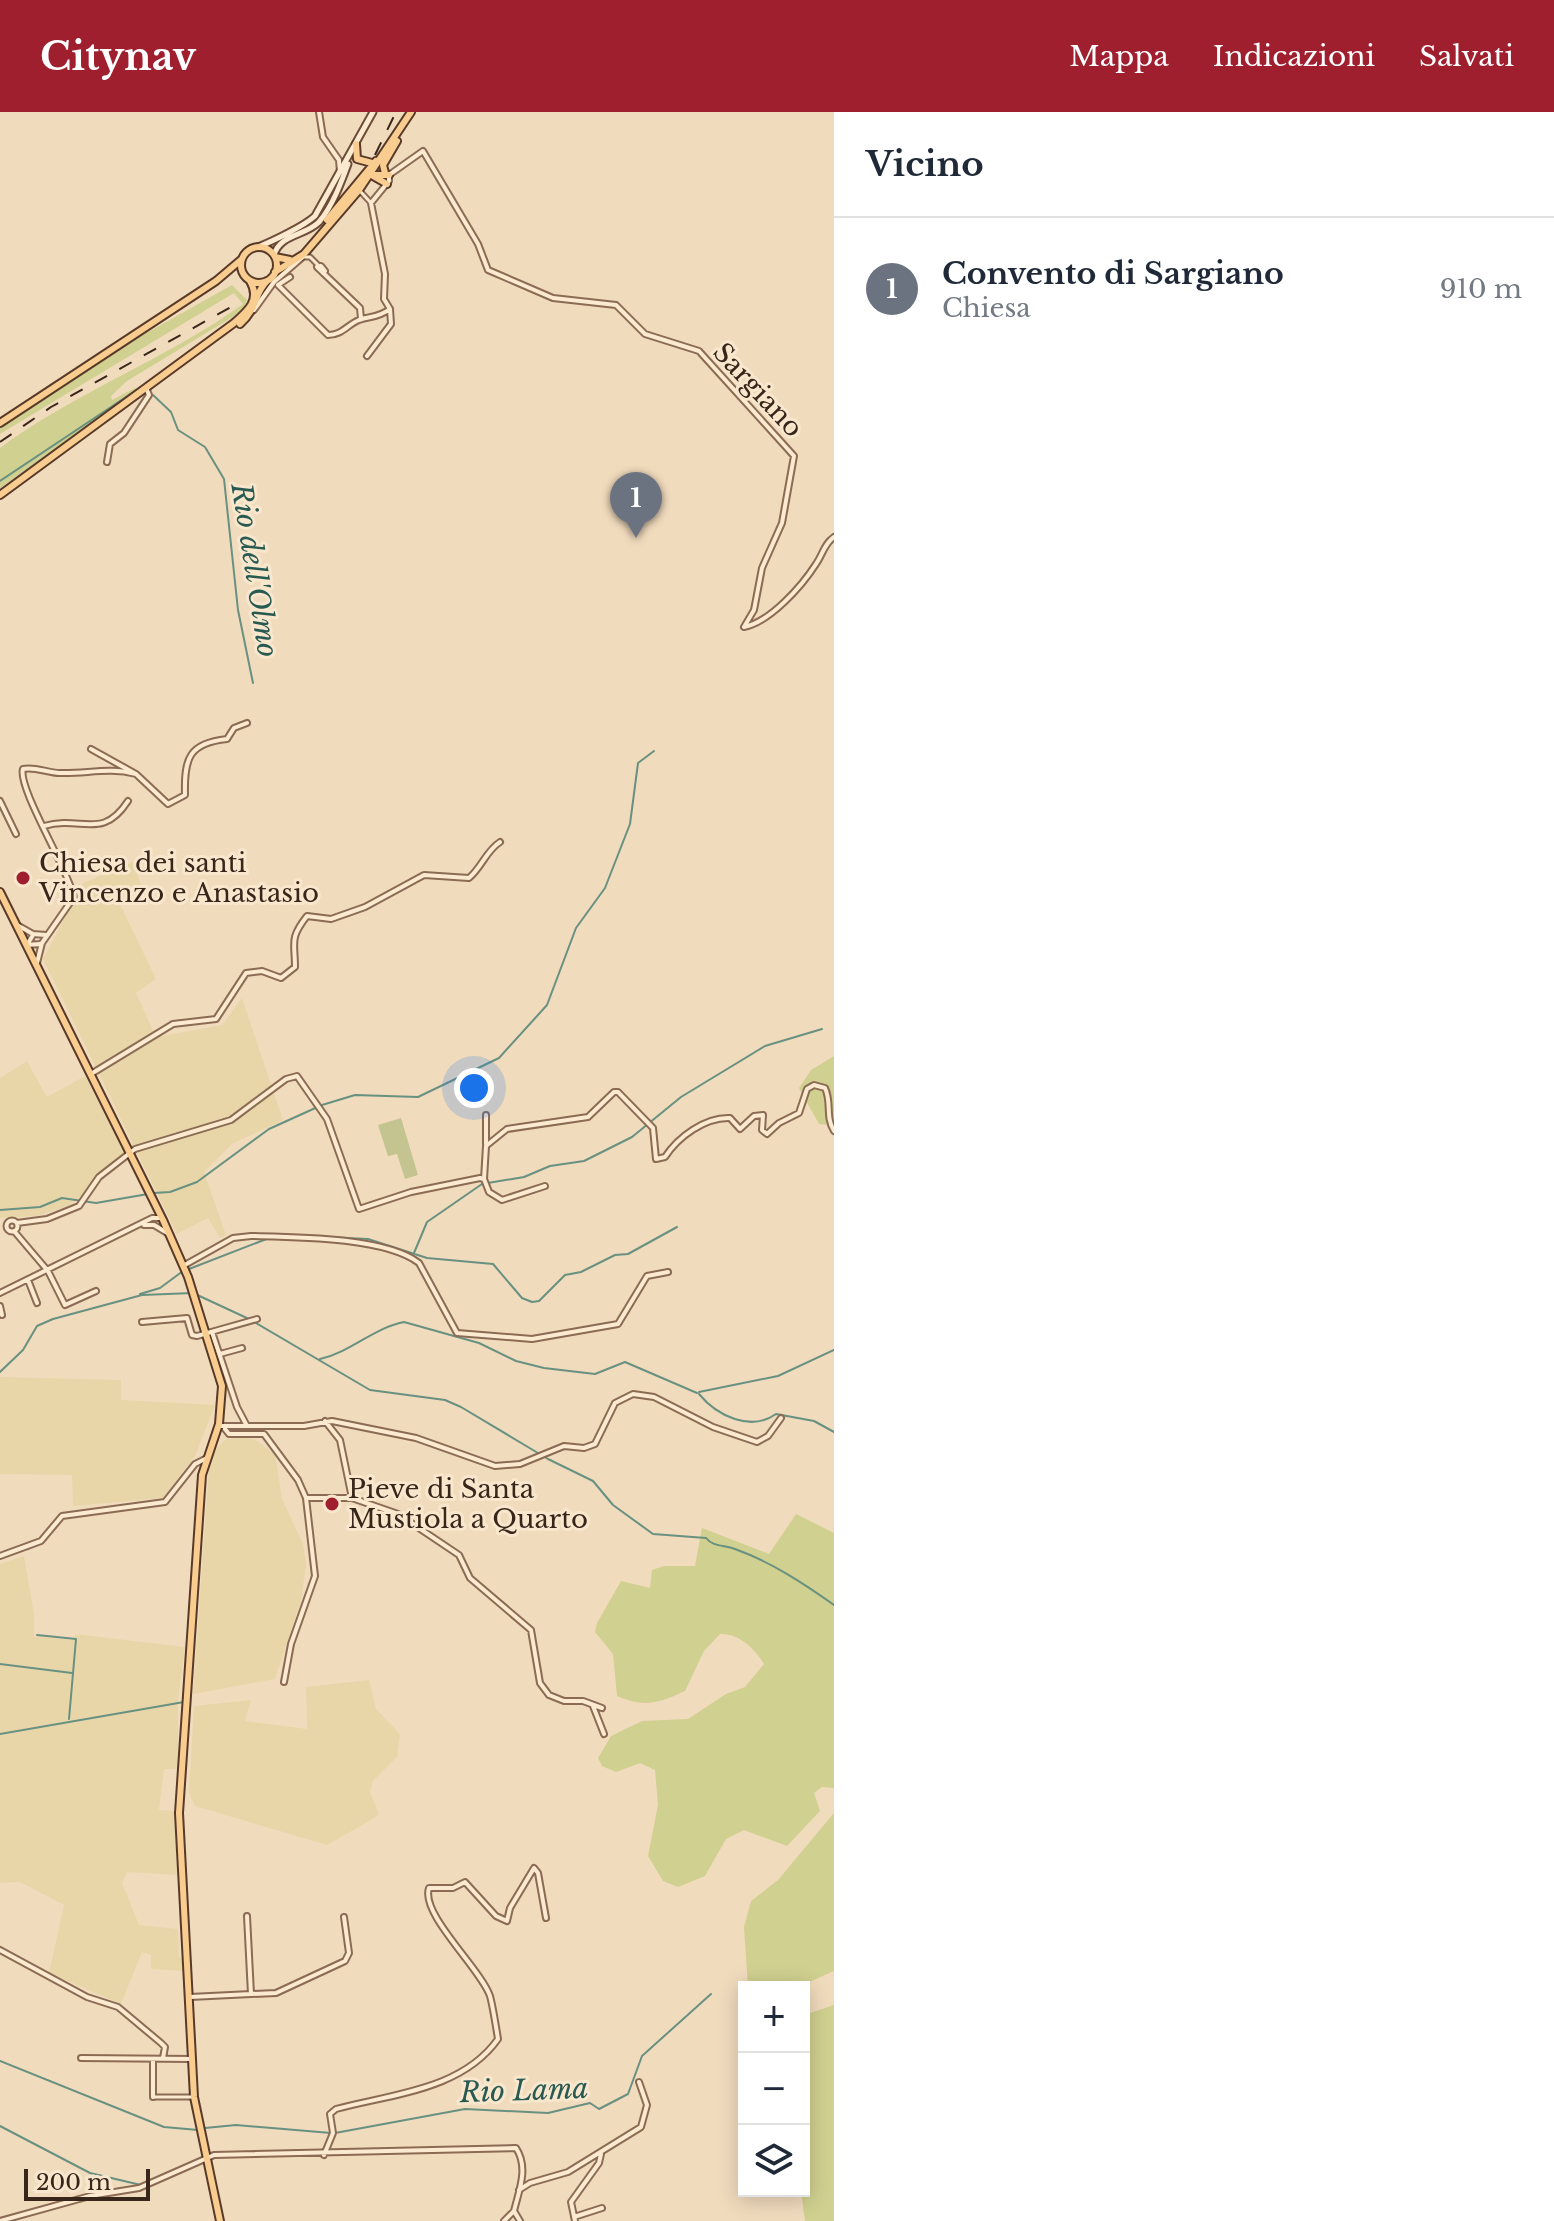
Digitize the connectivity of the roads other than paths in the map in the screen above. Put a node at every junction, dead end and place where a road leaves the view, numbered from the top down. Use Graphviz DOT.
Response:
graph roads {
  1 [pos="319,112"];
  2 [pos="373,112"];
  3 [pos="411,112"];
  4 [pos="401,130"];
  5 [pos="356,144"];
  6 [pos="381,156"];
  7 [pos="342,174"];
  8 [pos="387,174"];
  9 [pos="370,175"];
  10 [pos="387,184"];
  11 [pos="360,191"];
  12 [pos="331,196"];
  13 [pos="371,203"];
  14 [pos="336,213"];
  15 [pos="258,247"];
  16 [pos="274,256"];
  17 [pos="304,256"];
  18 [pos="242,259"];
  19 [pos="319,266"];
  20 [pos="275,272"];
  21 [pos="323,273"];
  22 [pos="290,277"];
  23 [pos="247,278"];
  24 [pos="216,281"];
  25 [pos="267,281"];
  26 [pos="390,309"];
  27 [pos="254,310"];
  28 [pos="361,319"];
  29 [pos="367,356"];
  30 [pos="154,385"];
  31 [pos="147,390"];
  32 [pos="0,423"];
  33 [pos="107,462"];
  34 [pos="0,495"];
  35 [pos="834,537"];
  36 [pos="247,723"];
  37 [pos="91,749"];
  38 [pos="136,774"];
  39 [pos="0,801"];
  40 [pos="128,801"];
  41 [pos="44,826"];
  42 [pos="16,834"];
  43 [pos="500,842"];
  44 [pos="0,892"];
  45 [pos="17,925"];
  46 [pos="33,934"];
  47 [pos="48,935"];
  48 [pos="42,943"];
  49 [pos="27,945"];
  50 [pos="37,965"];
  51 [pos="91,1074"];
  52 [pos="486,1115"];
  53 [pos="834,1131"];
  54 [pos="486,1146"];
  55 [pos="129,1153"];
  56 [pos="484,1179"];
  57 [pos="545,1186"];
  58 [pos="152,1198"];
  59 [pos="152,1218"];
  60 [pos="163,1220"];
  61 [pos="17,1223"];
  62 [pos="0,1225"];
  63 [pos="7,1225"];
  64 [pos="142,1225"];
  65 [pos="154,1225"];
  66 [pos="14,1231"];
  67 [pos="170,1235"];
  68 [pos="183,1266"];
  69 [pos="48,1271"];
  70 [pos="668,1272"];
  71 [pos="28,1280"];
  72 [pos="96,1291"];
  73 [pos="0,1293"];
  74 [pos="37,1303"];
  75 [pos="0,1306"];
  76 [pos="2,1315"];
  77 [pos="257,1319"];
  78 [pos="142,1322"];
  79 [pos="209,1333"];
  80 [pos="242,1348"];
  81 [pos="220,1354"];
  82 [pos="781,1418"];
  83 [pos="325,1421"];
  84 [pos="247,1426"];
  85 [pos="222,1427"];
  86 [pos="207,1458"];
  87 [pos="306,1498"];
  88 [pos="352,1498"];
  89 [pos="0,1556"];
  90 [pos="284,1682"];
  91 [pos="592,1704"];
  92 [pos="602,1708"];
  93 [pos="604,1734"];
  94 [pos="247,1916"];
  95 [pos="344,1917"];
  96 [pos="546,1918"];
  97 [pos="0,1950"];
  98 [pos="251,1994"];
  99 [pos="190,1997"];
  100 [pos="81,2058"];
  101 [pos="153,2058"];
  102 [pos="163,2058"];
  103 [pos="192,2059"];
  104 [pos="639,2082"];
  105 [pos="153,2097"];
  106 [pos="194,2097"];
  107 [pos="601,2154"];
  108 [pos="324,2155"];
  109 [pos="205,2159"];
  110 [pos="519,2190"];
  111 [pos="602,2208"];
  112 [pos="514,2211"];
  113 [pos="574,2219"];
  114 [pos="0,2221"];
  115 [pos="220,2221"];
  116 [pos="504,2221"];
  117 [pos="520,2221"];
  1 -- 7 [label="street"];
  2 -- 5 [label="main road"];
  3 -- 4 [label="main road"];
  4 -- 6 [label="main road"];
  4 -- 8 [label="main road"];
  4 -- 9 [label="main road"];
  5 -- 6 [label="main road"];
  5 -- 7 [label="main road"];
  6 -- 14 [label="main road"];
  7 -- 12 [label="main road"];
  8 -- 9 [label="main road"];
  8 -- 10 [label="street"];
  8 -- 35 [label="street, Sargiano"];
  9 -- 10 [label="main road"];
  9 -- 14 [label="main road"];
  10 -- 13 [label="street"];
  11 -- 13 [label="street"];
  12 -- 15 [label="main road"];
  12 -- 16 [label="main road"];
  13 -- 26 [label="street"];
  14 -- 16 [label="main road"];
  14 -- 17 [label="street"];
  14 -- 20 [label="main road"];
  15 -- 16 [label="main road"];
  15 -- 18 [label="main road"];
  16 -- 20 [label="main road"];
  17 -- 19 [label="street"];
  17 -- 27 [label="street"];
  18 -- 23 [label="main road"];
  18 -- 24 [label="main road"];
  19 -- 21 [label="street"];
  19 -- 28 [label="street"];
  20 -- 25 [label="main road"];
  22 -- 28 [label="street"];
  23 -- 24 [label="main road"];
  23 -- 25 [label="main road"];
  23 -- 30 [label="main road"];
  24 -- 32 [label="main road"];
  25 -- 27 [label="main road"];
  26 -- 28 [label="street"];
  26 -- 29 [label="street"];
  27 -- 30 [label="main road"];
  30 -- 31 [label="main road"];
  31 -- 33 [label="street"];
  31 -- 34 [label="main road"];
  36 -- 38 [label="street"];
  37 -- 38 [label="street"];
  38 -- 41 [label="street"];
  39 -- 42 [label="street"];
  40 -- 41 [label="street"];
  41 -- 47 [label="street"];
  43 -- 51 [label="street"];
  44 -- 45 [label="main road"];
  45 -- 46 [label="street"];
  45 -- 49 [label="main road"];
  46 -- 47 [label="street"];
  46 -- 49 [label="street"];
  47 -- 48 [label="street"];
  48 -- 49 [label="street"];
  48 -- 50 [label="street"];
  49 -- 50 [label="main road"];
  50 -- 51 [label="main road"];
  51 -- 55 [label="main road"];
  52 -- 54 [label="street"];
  53 -- 54 [label="street"];
  54 -- 56 [label="street"];
  55 -- 56 [label="street"];
  55 -- 58 [label="main road"];
  55 -- 61 [label="street"];
  56 -- 57 [label="street"];
  58 -- 59 [label="street"];
  58 -- 60 [label="main road"];
  59 -- 60 [label="street"];
  59 -- 64 [label="street"];
  60 -- 65 [label="street"];
  60 -- 67 [label="main road"];
  61 -- 63 [label="street"];
  61 -- 66 [label="street"];
  62 -- 63 [label="street"];
  63 -- 66 [label="street"];
  64 -- 65 [label="street"];
  64 -- 69 [label="street"];
  65 -- 67 [label="street"];
  66 -- 69 [label="street"];
  67 -- 68 [label="main road"];
  68 -- 70 [label="street"];
  68 -- 79 [label="main road"];
  69 -- 71 [label="street"];
  69 -- 72 [label="street"];
  71 -- 73 [label="street"];
  71 -- 74 [label="street"];
  75 -- 76 [label="street"];
  77 -- 79 [label="street"];
  78 -- 79 [label="street"];
  79 -- 81 [label="street"];
  79 -- 85 [label="main road"];
  80 -- 81 [label="street"];
  81 -- 84 [label="street"];
  82 -- 83 [label="street"];
  83 -- 84 [label="street"];
  83 -- 88 [label="street"];
  84 -- 85 [label="street"];
  85 -- 86 [label="main road"];
  85 -- 87 [label="street"];
  86 -- 89 [label="street"];
  86 -- 99 [label="main road"];
  87 -- 88 [label="street"];
  87 -- 90 [label="street"];
  88 -- 91 [label="street"];
  91 -- 92 [label="street"];
  91 -- 93 [label="street"];
  94 -- 98 [label="street"];
  95 -- 98 [label="street"];
  96 -- 108 [label="street"];
  97 -- 102 [label="street"];
  98 -- 99 [label="street"];
  99 -- 103 [label="main road"];
  100 -- 101 [label="street"];
  101 -- 102 [label="street"];
  101 -- 105 [label="street"];
  102 -- 103 [label="street"];
  103 -- 106 [label="main road"];
  104 -- 107 [label="street"];
  105 -- 106 [label="street"];
  106 -- 109 [label="main road"];
  107 -- 110 [label="street"];
  107 -- 113 [label="street"];
  108 -- 109 [label="street"];
  108 -- 110 [label="street"];
  109 -- 114 [label="street"];
  109 -- 115 [label="main road"];
  110 -- 112 [label="street"];
  111 -- 113 [label="street"];
  112 -- 116 [label="street"];
  112 -- 117 [label="street"];
}
